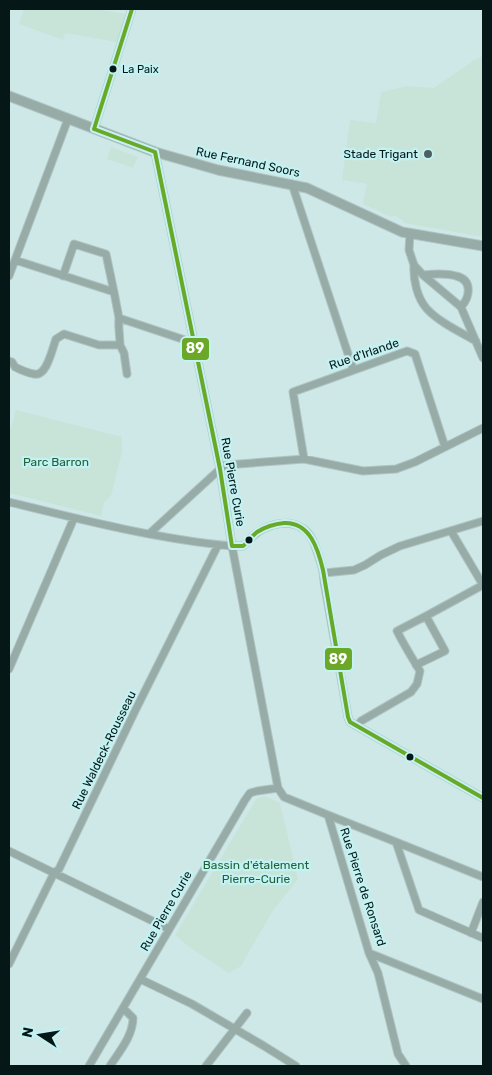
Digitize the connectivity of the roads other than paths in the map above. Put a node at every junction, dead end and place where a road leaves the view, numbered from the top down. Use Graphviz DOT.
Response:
graph roads {
  1 [pos="132,9"];
  2 [pos="9,96"];
  3 [pos="68,119"];
  4 [pos="94,129"];
  5 [pos="155,152"];
  6 [pos="292,184"];
  7 [pos="410,234"];
  8 [pos="483,246"];
  9 [pos="15,260"];
  10 [pos="414,265"];
  11 [pos="423,275"];
  12 [pos="9,276"];
  13 [pos="63,276"];
  14 [pos="114,292"];
  15 [pos="461,308"];
  16 [pos="119,318"];
  17 [pos="476,341"];
  18 [pos="194,343"];
  19 [pos="120,345"];
  20 [pos="483,358"];
  21 [pos="9,361"];
  22 [pos="12,368"];
  23 [pos="353,370"];
  24 [pos="127,374"];
  25 [pos="483,428"];
  26 [pos="445,447"];
  27 [pos="304,458"];
  28 [pos="220,469"];
  29 [pos="9,502"];
  30 [pos="74,518"];
  31 [pos="483,521"];
  32 [pos="451,531"];
  33 [pos="149,534"];
  34 [pos="218,545"];
  35 [pos="232,546"];
  36 [pos="324,573"];
  37 [pos="483,585"];
  38 [pos="426,616"];
  39 [pos="416,665"];
  40 [pos="9,669"];
  41 [pos="357,726"];
  42 [pos="278,788"];
  43 [pos="284,797"];
  44 [pos="483,798"];
  45 [pos="328,816"];
  46 [pos="396,842"];
  47 [pos="9,851"];
  48 [pos="54,873"];
  49 [pos="483,878"];
  50 [pos="483,902"];
  51 [pos="169,929"];
  52 [pos="471,933"];
  53 [pos="483,938"];
  54 [pos="369,953"];
  55 [pos="9,964"];
  56 [pos="140,980"];
  57 [pos="483,999"];
  58 [pos="123,1008"];
  59 [pos="247,1013"];
  60 [pos="235,1029"];
  61 [pos="89,1066"];
  62 [pos="110,1066"];
  63 [pos="206,1066"];
  64 [pos="296,1066"];
  65 [pos="406,1066"];
  1 -- 4 [label="street"];
  2 -- 3 [label="street, Rue Fernand Soors"];
  3 -- 4 [label="street, Rue Fernand Soors"];
  3 -- 9 [label="street"];
  4 -- 5 [label="street, Rue Fernand Soors"];
  5 -- 6 [label="street, Rue Fernand Soors"];
  5 -- 18 [label="street, Rue Pierre Curie"];
  6 -- 7 [label="street, Rue Fernand Soors"];
  6 -- 23 [label="street"];
  7 -- 8 [label="street, Rue Fernand Soors"];
  7 -- 10 [label="street"];
  9 -- 12 [label="street"];
  9 -- 13 [label="street"];
  10 -- 11 [label="street"];
  10 -- 17 [label="street"];
  11 -- 15 [label="street"];
  11 -- 15 [label="street"];
  13 -- 14 [label="street"];
  13 -- 14 [label="street"];
  14 -- 16 [label="street"];
  15 -- 17 [label="street"];
  16 -- 18 [label="street"];
  16 -- 19 [label="street"];
  17 -- 20 [label="street"];
  18 -- 28 [label="street, Rue Pierre Curie"];
  19 -- 22 [label="street"];
  19 -- 24 [label="street"];
  21 -- 22 [label="street"];
  23 -- 26 [label="street, Rue d'Irlande"];
  23 -- 27 [label="street, Rue d'Irlande"];
  25 -- 26 [label="street"];
  26 -- 27 [label="street"];
  27 -- 28 [label="street"];
  28 -- 33 [label="street"];
  28 -- 35 [label="street, Rue Pierre Curie"];
  29 -- 30 [label="street"];
  30 -- 33 [label="street"];
  30 -- 40 [label="street"];
  31 -- 32 [label="street"];
  32 -- 36 [label="street"];
  32 -- 37 [label="street"];
  33 -- 34 [label="street"];
  34 -- 35 [label="street"];
  34 -- 48 [label="street, Rue Waldeck-Rousseau"];
  35 -- 36 [label="street"];
  35 -- 42 [label="street, Rue Pierre Curie"];
  36 -- 41 [label="street"];
  37 -- 38 [label="street"];
  38 -- 39 [label="street"];
  38 -- 39 [label="street"];
  39 -- 41 [label="street"];
  41 -- 44 [label="street"];
  42 -- 43 [label="street, Rue Pierre Curie"];
  42 -- 51 [label="street, Rue Pierre Curie"];
  43 -- 45 [label="street, Rue Pierre de Ronsard"];
  45 -- 46 [label="street"];
  45 -- 54 [label="street, Rue Pierre de Ronsard"];
  46 -- 49 [label="street"];
  46 -- 52 [label="street"];
  47 -- 48 [label="street"];
  48 -- 51 [label="street"];
  48 -- 55 [label="street, Rue Waldeck-Rousseau"];
  50 -- 52 [label="street"];
  51 -- 56 [label="street, Rue Pierre Curie"];
  52 -- 53 [label="street"];
  54 -- 57 [label="street, Rue Pierre de Ronsard"];
  54 -- 65 [label="street"];
  56 -- 58 [label="street, Rue Pierre Curie"];
  56 -- 60 [label="street"];
  58 -- 61 [label="street, Rue Pierre Curie"];
  58 -- 62 [label="street"];
  59 -- 60 [label="street"];
  60 -- 63 [label="street"];
  60 -- 64 [label="street"];
}
